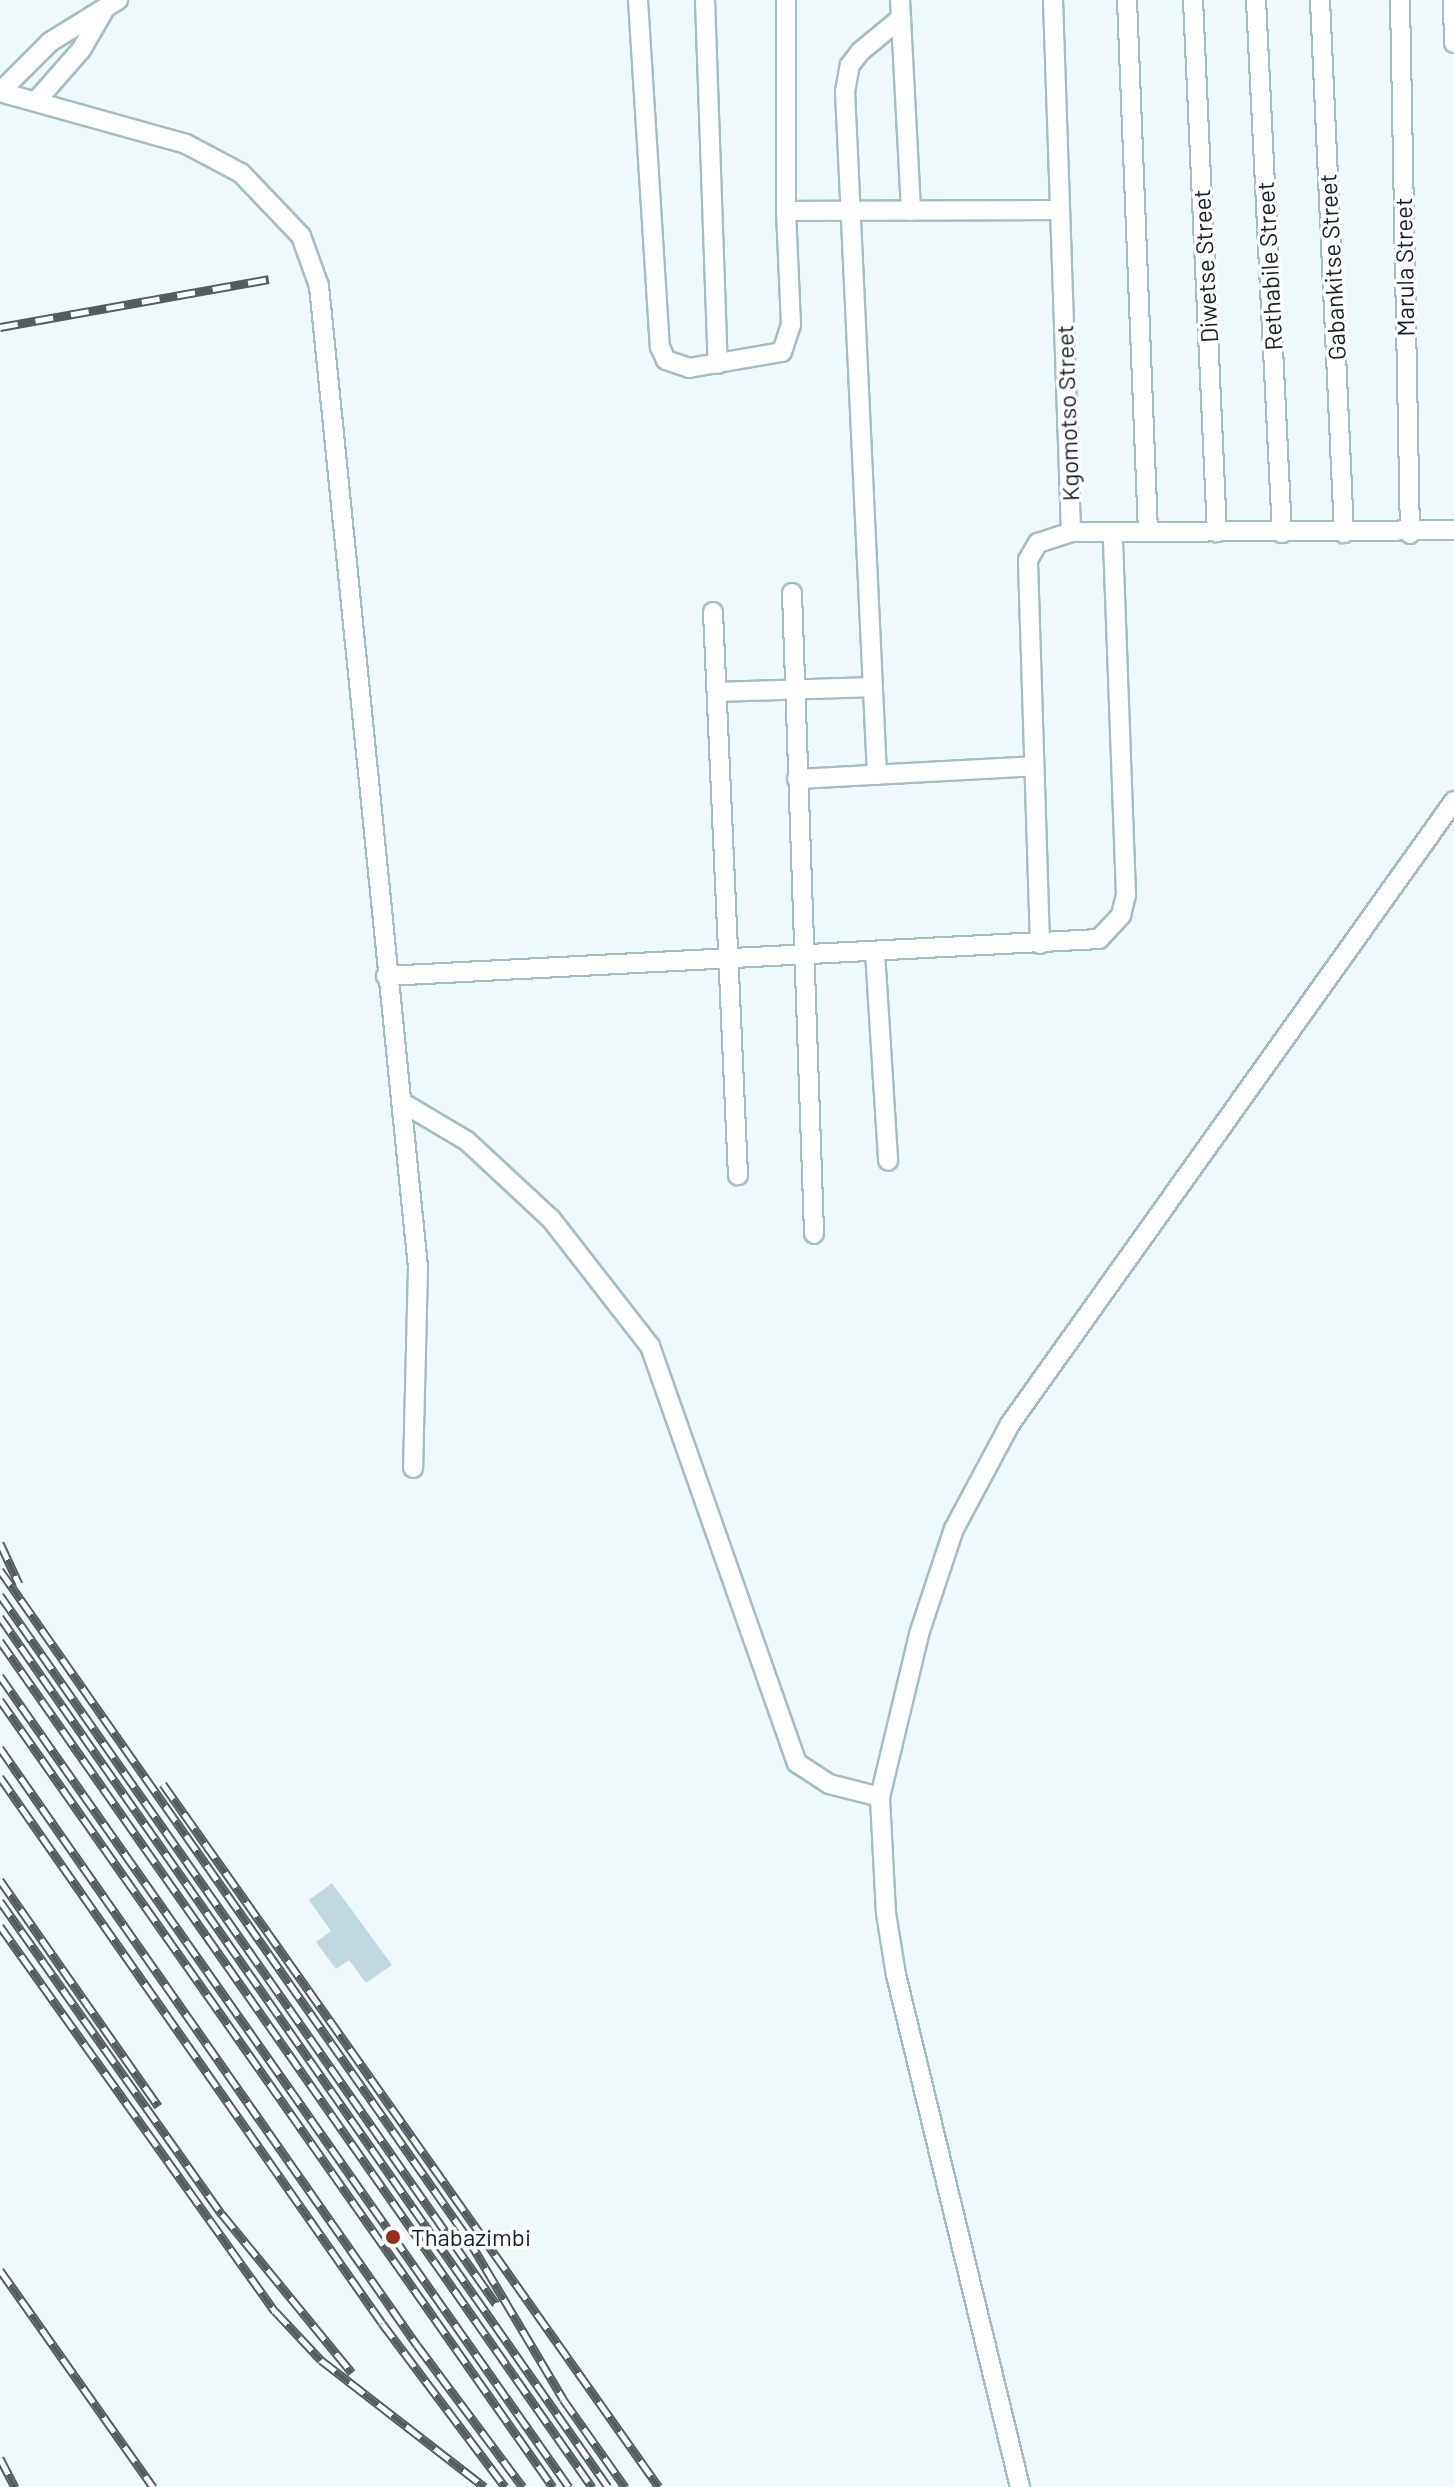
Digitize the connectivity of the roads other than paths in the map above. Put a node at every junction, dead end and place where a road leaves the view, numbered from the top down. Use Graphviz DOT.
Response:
graph roads {
  1 [pos="638,0"];
  2 [pos="705,0"];
  3 [pos="786,0"];
  4 [pos="1053,0"];
  5 [pos="1127,0"];
  6 [pos="1193,0"];
  7 [pos="1256,0"];
  8 [pos="1320,0"];
  9 [pos="1400,0"];
  10 [pos="1453,0"];
  11 [pos="111,6"];
  12 [pos="901,9"];
  13 [pos="1454,43"];
  14 [pos="0,92"];
  15 [pos="37,100"];
  16 [pos="1060,210"];
  17 [pos="786,211"];
  18 [pos="847,211"];
  19 [pos="911,211"];
  20 [pos="718,364"];
  21 [pos="1454,530"];
  22 [pos="1071,532"];
  23 [pos="1113,532"];
  24 [pos="1148,532"];
  25 [pos="1217,532"];
  26 [pos="1282,533"];
  27 [pos="1344,533"];
  28 [pos="1410,534"];
  29 [pos="792,593"];
  30 [pos="713,612"];
  31 [pos="873,687"];
  32 [pos="795,688"];
  33 [pos="717,692"];
  34 [pos="1034,766"];
  35 [pos="877,775"];
  36 [pos="797,779"];
  37 [pos="1454,801"];
  38 [pos="1040,944"];
  39 [pos="875,952"];
  40 [pos="802,955"];
  41 [pos="728,959"];
  42 [pos="386,976"];
  43 [pos="403,1103"];
  44 [pos="888,1161"];
  45 [pos="738,1175"];
  46 [pos="814,1234"];
  47 [pos="413,1468"];
  48 [pos="880,1797"];
  49 [pos="1020,2487"];
  1 -- 20 [label="street"];
  2 -- 20 [label="street"];
  3 -- 17 [label="street"];
  4 -- 16 [label="street, Kgomotso Street"];
  5 -- 24 [label="street"];
  6 -- 25 [label="street, Diwetse Street"];
  7 -- 26 [label="street, Rethabile Street"];
  8 -- 27 [label="street, Gabankitse Street"];
  9 -- 28 [label="street, Marula Street"];
  10 -- 13 [label="street"];
  11 -- 14 [label="street"];
  11 -- 15 [label="street"];
  12 -- 18 [label="street"];
  12 -- 19 [label="street"];
  14 -- 15 [label="street"];
  15 -- 42 [label="street"];
  16 -- 19 [label="street"];
  16 -- 22 [label="street, Kgomotso Street"];
  17 -- 18 [label="street"];
  17 -- 20 [label="street"];
  18 -- 19 [label="street"];
  18 -- 31 [label="street"];
  21 -- 28 [label="street"];
  22 -- 23 [label="street"];
  22 -- 34 [label="street, Kgomotso Street"];
  23 -- 24 [label="street"];
  23 -- 38 [label="street"];
  24 -- 25 [label="street"];
  25 -- 26 [label="street"];
  26 -- 27 [label="street"];
  27 -- 28 [label="street"];
  29 -- 32 [label="street"];
  30 -- 33 [label="street"];
  31 -- 32 [label="street"];
  31 -- 35 [label="street"];
  32 -- 33 [label="street"];
  32 -- 36 [label="street"];
  33 -- 41 [label="street"];
  34 -- 35 [label="street"];
  34 -- 38 [label="street, Kgomotso Street"];
  35 -- 36 [label="street"];
  36 -- 40 [label="street"];
  37 -- 48 [label="street"];
  38 -- 39 [label="street"];
  39 -- 40 [label="street"];
  39 -- 44 [label="street"];
  40 -- 41 [label="street"];
  40 -- 46 [label="street"];
  41 -- 42 [label="street"];
  41 -- 45 [label="street"];
  42 -- 43 [label="street"];
  43 -- 47 [label="street"];
  43 -- 48 [label="street"];
  48 -- 49 [label="street"];
}
